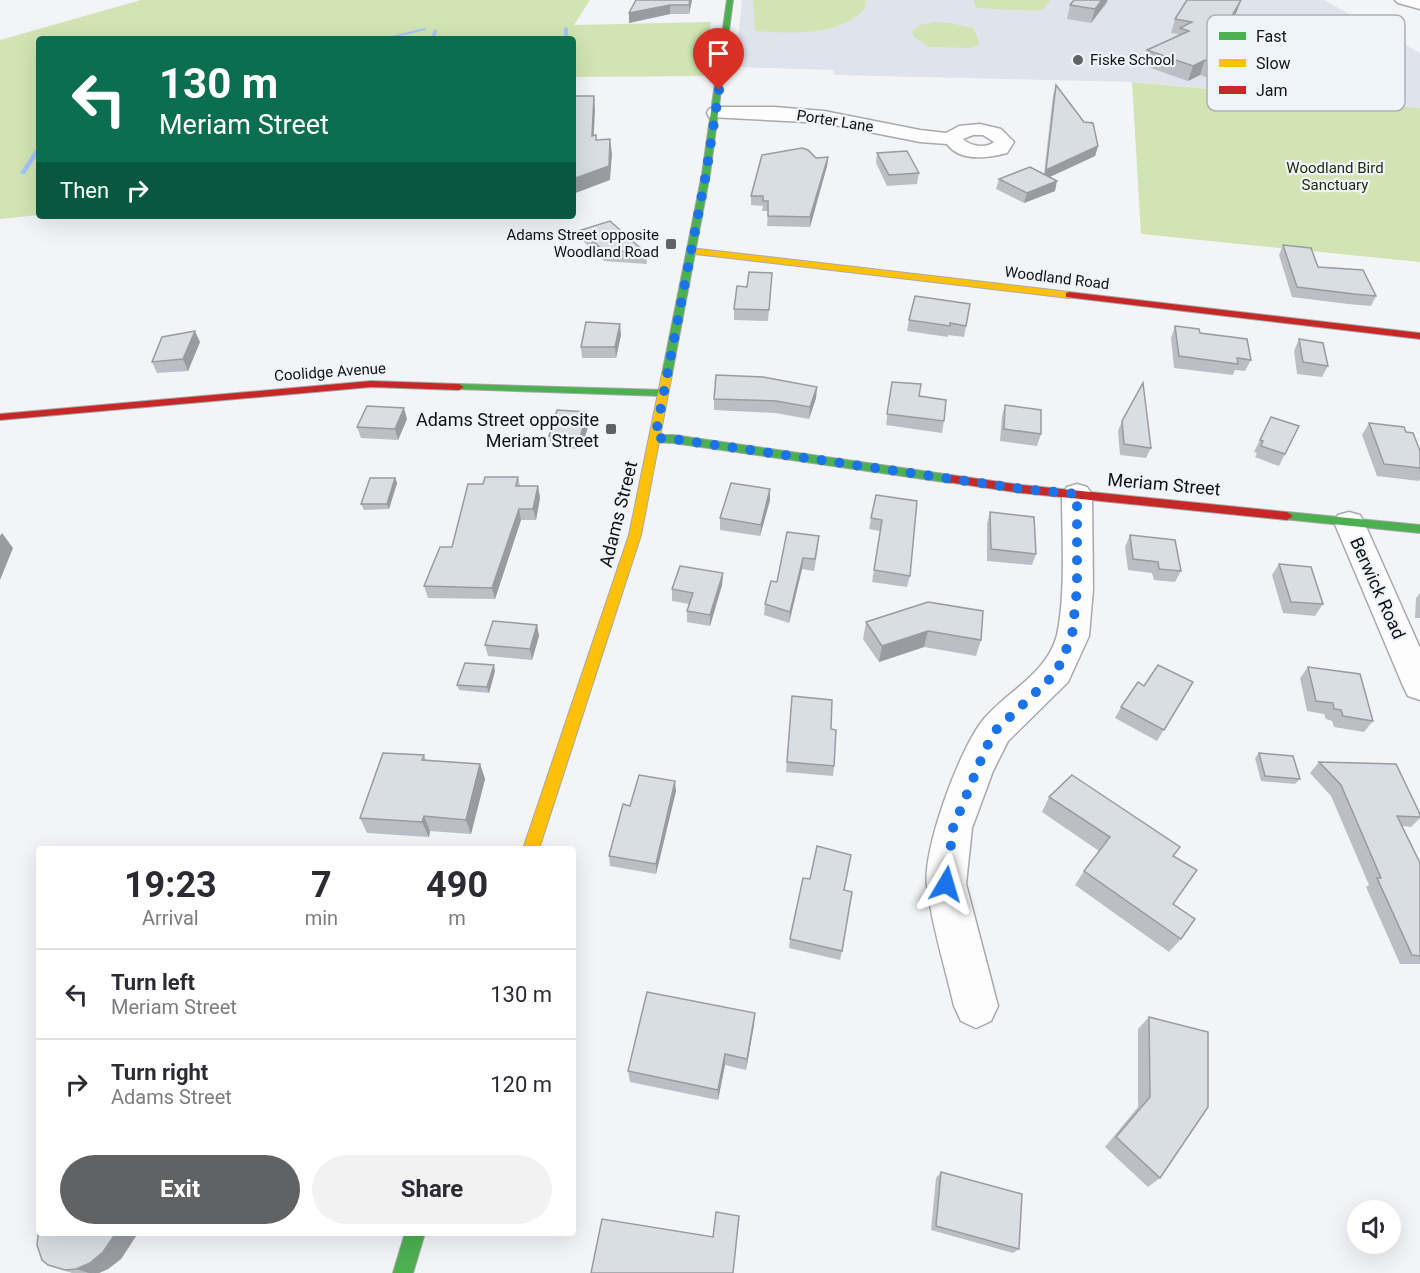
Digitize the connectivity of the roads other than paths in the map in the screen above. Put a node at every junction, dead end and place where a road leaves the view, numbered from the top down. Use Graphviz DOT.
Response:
graph roads {
  1 [pos="730,0"];
  2 [pos="1403,0"];
  3 [pos="1420,4"];
  4 [pos="716,113"];
  5 [pos="952,140"];
  6 [pos="690,251"];
  7 [pos="1420,336"];
  8 [pos="663,393"];
  9 [pos="0,417"];
  10 [pos="655,438"];
  11 [pos="1077,494"];
  12 [pos="1349,522"];
  13 [pos="1420,529"];
  14 [pos="1420,686"];
  15 [pos="532,846"];
  16 [pos="976,1006"];
  17 [pos="414,1236"];
  18 [pos="403,1273"];
  1 -- 4 [label="street, Adams Street"];
  2 -- 3 [label="street"];
  4 -- 5 [label="street, Porter Lane"];
  4 -- 6 [label="street, Adams Street"];
  6 -- 7 [label="street, Woodland Road"];
  6 -- 8 [label="street, Adams Street"];
  8 -- 9 [label="street, Coolidge Avenue"];
  8 -- 10 [label="street, Adams Street"];
  10 -- 11 [label="street, Meriam Street"];
  10 -- 15 [label="street, Adams Street"];
  11 -- 12 [label="street, Meriam Street"];
  11 -- 16 [label="street"];
  12 -- 13 [label="street, Meriam Street"];
  12 -- 14 [label="street, Berwick Road"];
  17 -- 18 [label="street"];
}
